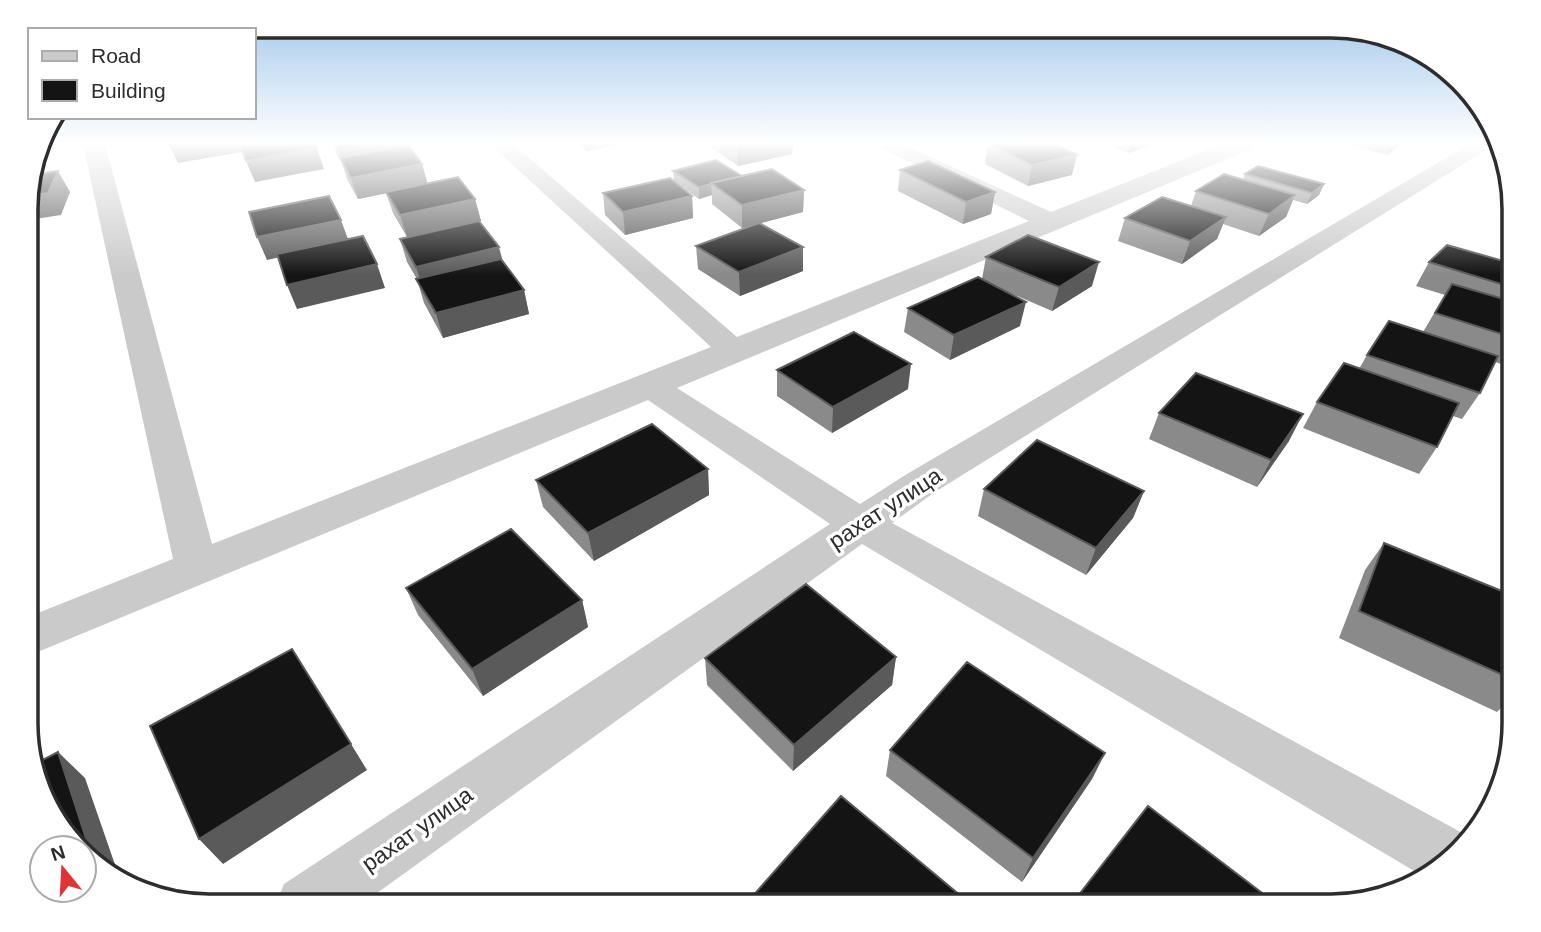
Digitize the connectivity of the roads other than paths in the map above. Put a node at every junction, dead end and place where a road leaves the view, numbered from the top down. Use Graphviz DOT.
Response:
graph roads {
  1 [pos="105,187"];
  2 [pos="549,187"];
  3 [pos="977,187"];
  4 [pos="1136,187"];
  5 [pos="1414,187"];
  6 [pos="1051,222"];
  7 [pos="734,351"];
  8 [pos="649,385"];
  9 [pos="860,524"];
  10 [pos="197,568"];
  11 [pos="38,633"];
  12 [pos="1441,853"];
  13 [pos="324,894"];
  1 -- 10 [label="street"];
  2 -- 7 [label="street"];
  3 -- 6 [label="street"];
  4 -- 6 [label="street"];
  5 -- 9 [label="street, рахат улица"];
  6 -- 7 [label="street"];
  7 -- 8 [label="street"];
  8 -- 9 [label="street"];
  8 -- 10 [label="street"];
  9 -- 12 [label="street"];
  9 -- 13 [label="street, рахат улица"];
  10 -- 11 [label="street"];
}
